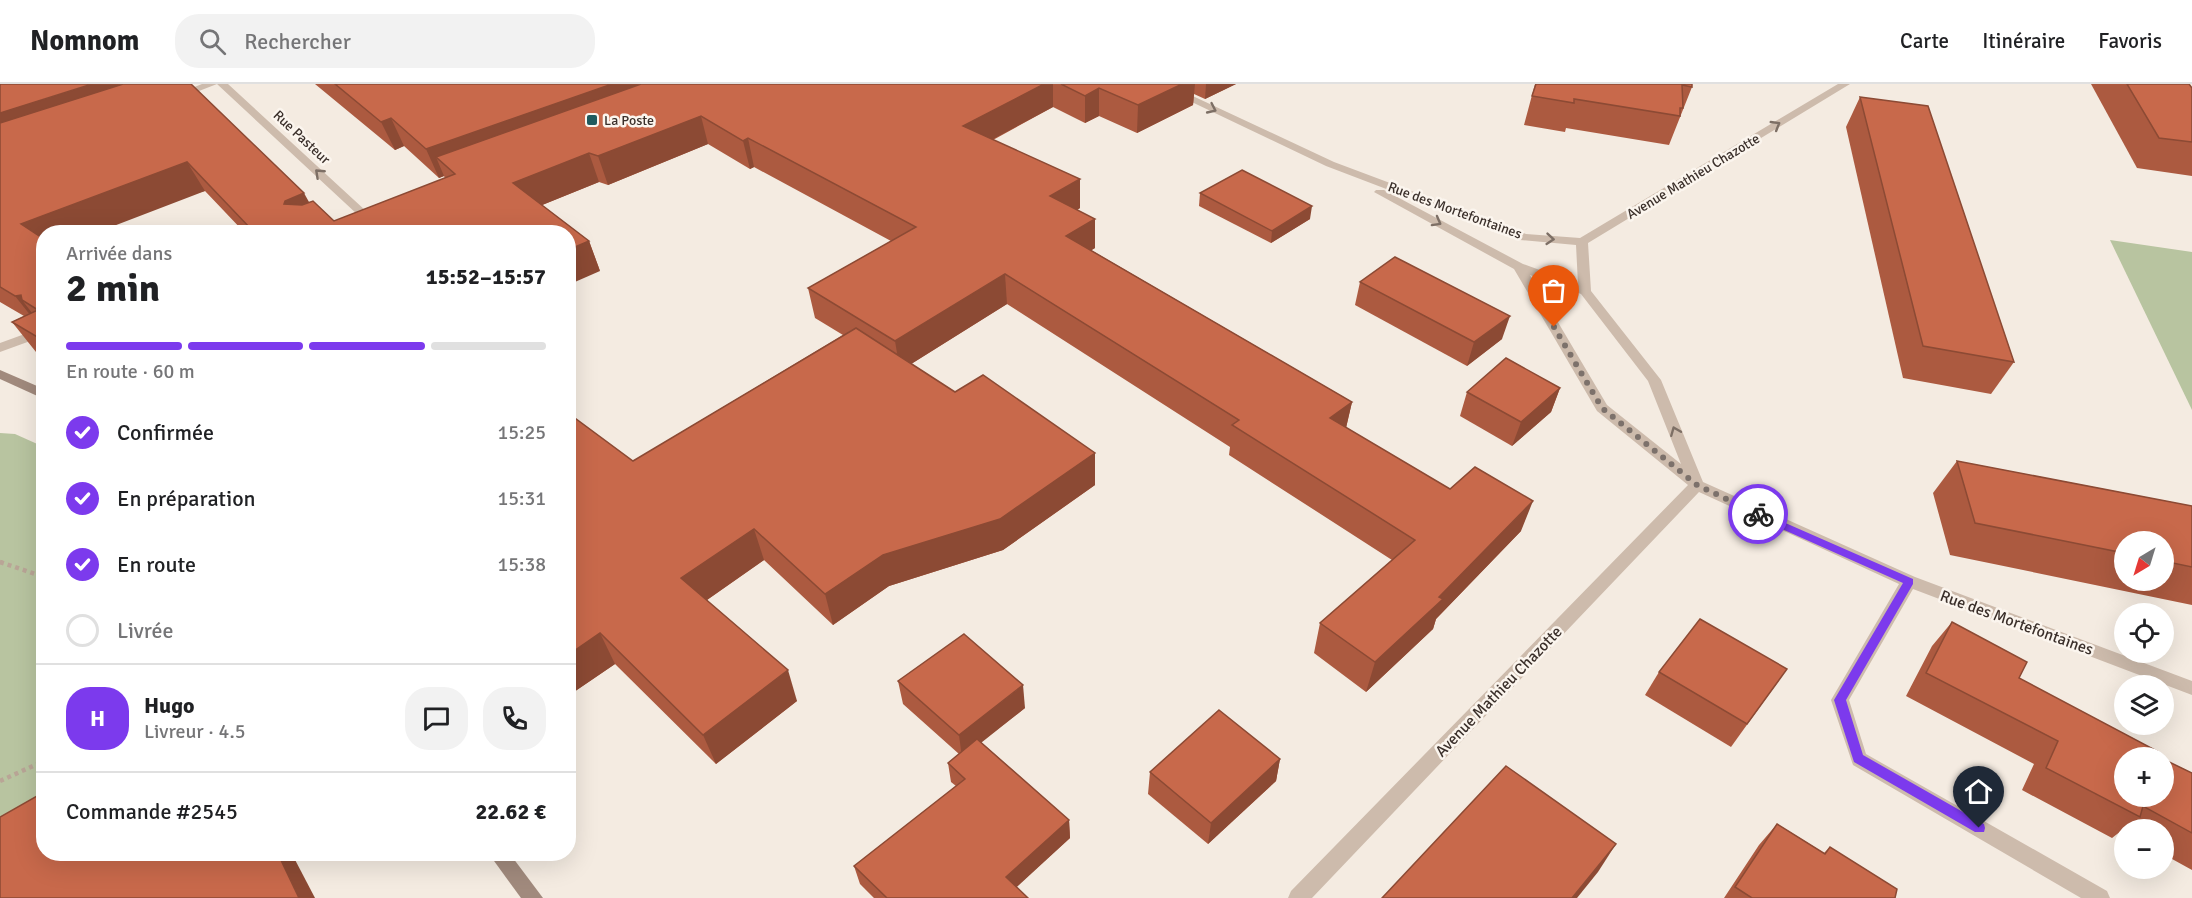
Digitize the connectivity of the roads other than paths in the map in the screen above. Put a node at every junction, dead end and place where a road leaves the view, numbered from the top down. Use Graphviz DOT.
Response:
graph roads {
  1 [pos="212,84"];
  2 [pos="222,84"];
  3 [pos="1159,84"];
  4 [pos="1845,84"];
  5 [pos="163,100"];
  6 [pos="1330,164"];
  7 [pos="362,213"];
  8 [pos="1582,242"];
  9 [pos="1519,267"];
  10 [pos="1586,291"];
  11 [pos="36,334"];
  12 [pos="0,348"];
  13 [pos="0,374"];
  14 [pos="36,392"];
  15 [pos="1697,485"];
  16 [pos="1909,581"];
  17 [pos="2192,688"];
  18 [pos="504,861"];
  19 [pos="532,898"];
  20 [pos="1298,898"];
  21 [pos="2100,898"];
  1 -- 5 [label="street"];
  7 -- 2 [label="street, Rue Pasteur, one-way"];
  3 -- 6 [label="street, Rue des Mortefontaines, one-way"];
  8 -- 4 [label="street, Avenue Mathieu Chazotte, one-way"];
  6 -- 8 [label="street, Rue des Mortefontaines, one-way"];
  6 -- 9 [label="street, Rue des Mortefontaines, one-way"];
  8 -- 10 [label="street"];
  9 -- 10 [label="street"];
  9 -- 15 [label="street"];
  15 -- 10 [label="street, one-way"];
  11 -- 12 [label="street"];
  13 -- 14 [label="main road"];
  15 -- 16 [label="street, Rue des Mortefontaines"];
  15 -- 20 [label="street, Avenue Mathieu Chazotte"];
  16 -- 17 [label="street, Rue des Mortefontaines"];
  16 -- 21 [label="street"];
  18 -- 19 [label="main road"];
}
